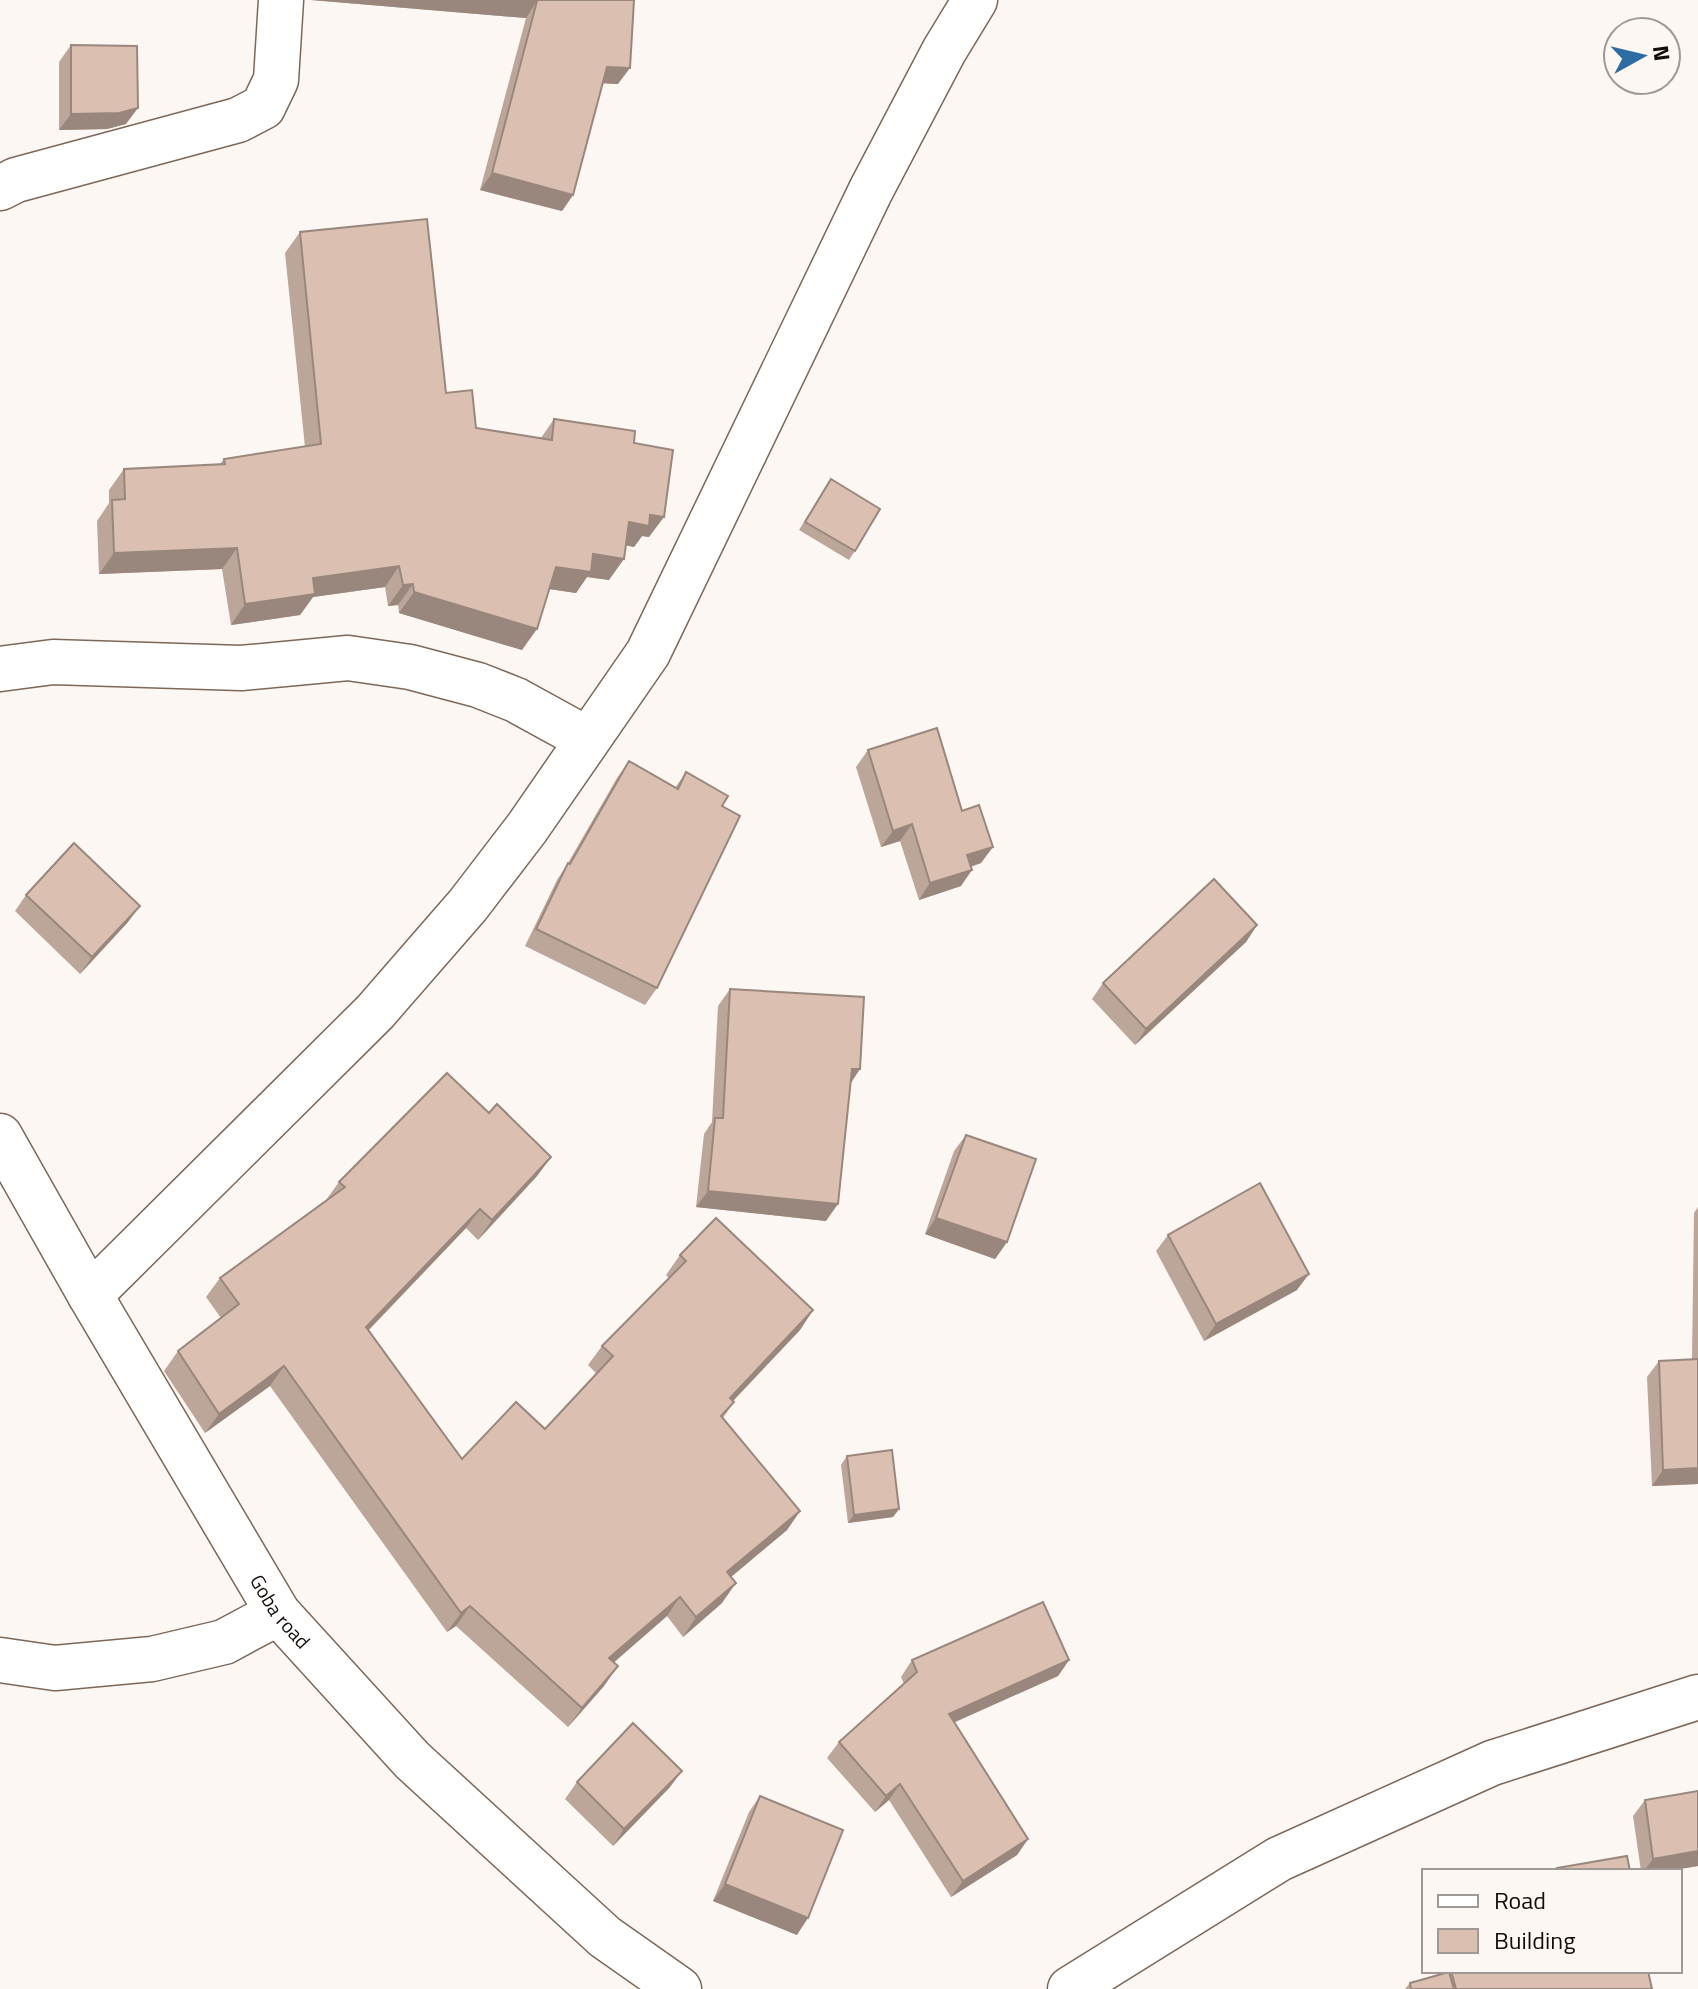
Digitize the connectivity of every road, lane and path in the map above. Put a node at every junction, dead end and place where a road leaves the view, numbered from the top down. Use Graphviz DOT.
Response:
graph roads {
  1 [pos="281,0"];
  2 [pos="975,0"];
  3 [pos="0,188"];
  4 [pos="0,669"];
  5 [pos="587,739"];
  6 [pos="0,1136"];
  7 [pos="90,1295"];
  8 [pos="278,1613"];
  9 [pos="0,1660"];
  10 [pos="1698,1697"];
  11 [pos="679,1989"];
  12 [pos="1070,1989"];
  1 -- 3 [label="street"];
  2 -- 5 [label="street"];
  4 -- 5 [label="street"];
  5 -- 7 [label="street"];
  6 -- 7 [label="street, Goba road"];
  7 -- 8 [label="street, Goba road"];
  8 -- 9 [label="street"];
  8 -- 11 [label="street, Goba road"];
  10 -- 12 [label="street"];
}
